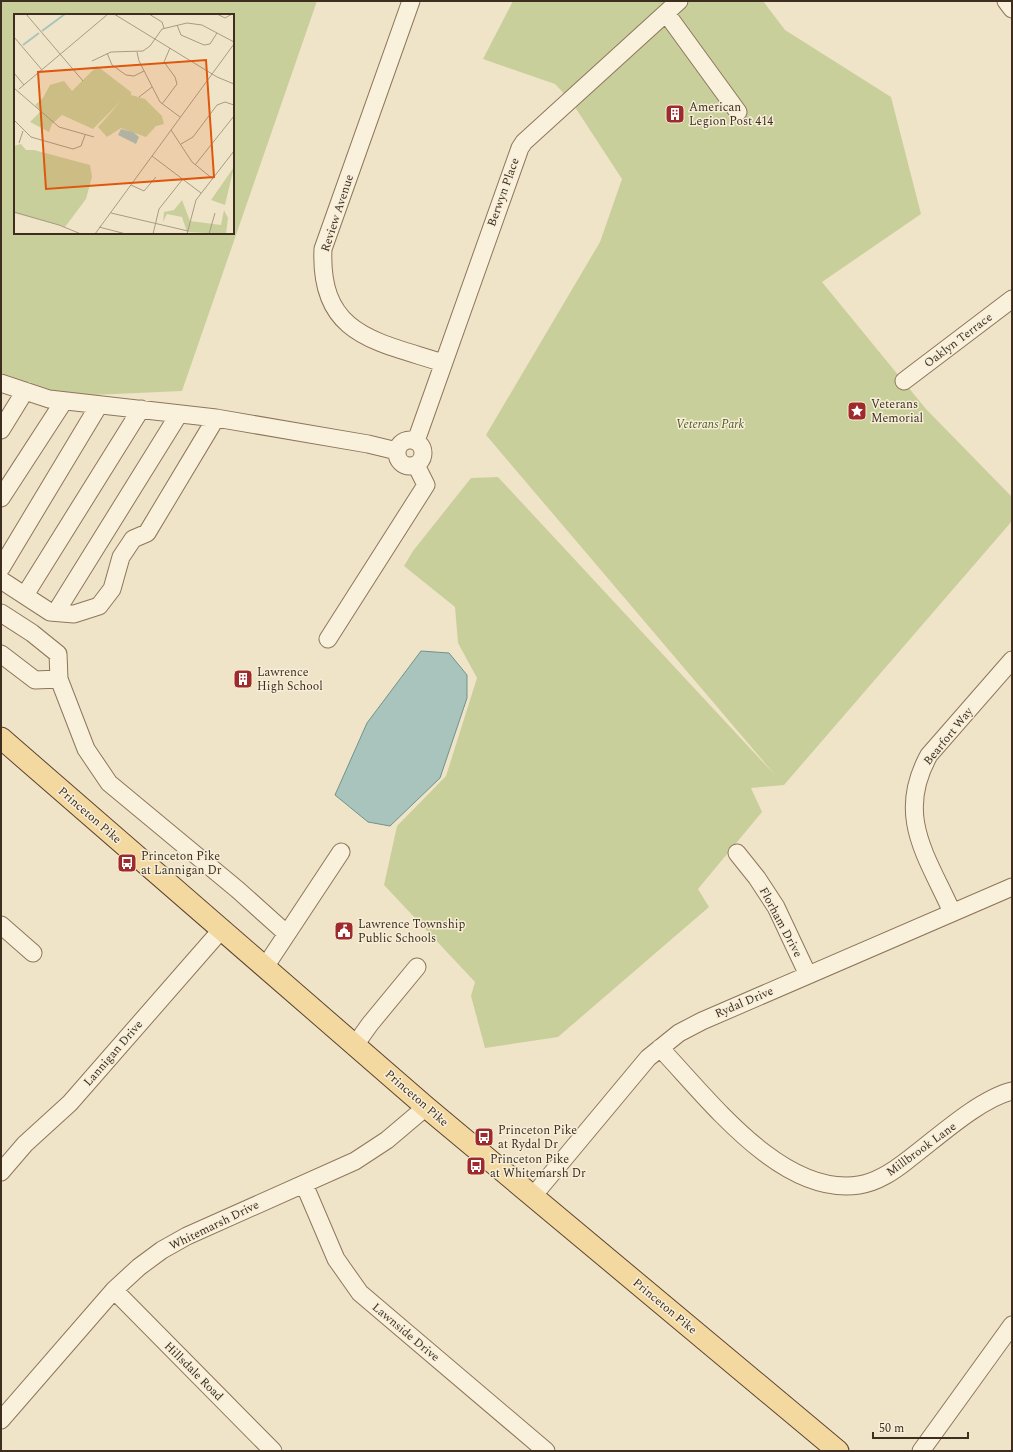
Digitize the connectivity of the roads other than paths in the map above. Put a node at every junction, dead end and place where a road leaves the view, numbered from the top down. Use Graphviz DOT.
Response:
graph roads {
  1 [pos="411,1"];
  2 [pos="679,1"];
  3 [pos="1006,1"];
  4 [pos="1012,9"];
  5 [pos="666,13"];
  6 [pos="738,112"];
  7 [pos="1012,299"];
  8 [pos="443,363"];
  9 [pos="904,381"];
  10 [pos="1,383"];
  11 [pos="24,391"];
  12 [pos="64,401"];
  13 [pos="99,405"];
  14 [pos="141,409"];
  15 [pos="179,414"];
  16 [pos="216,418"];
  17 [pos="1,430"];
  18 [pos="418,434"];
  19 [pos="397,451"];
  20 [pos="416,465"];
  21 [pos="1,498"];
  22 [pos="1,568"];
  23 [pos="1,580"];
  24 [pos="25,595"];
  25 [pos="56,612"];
  26 [pos="1,613"];
  27 [pos="328,639"];
  28 [pos="1,654"];
  29 [pos="1012,660"];
  30 [pos="59,679"];
  31 [pos="1,738"];
  32 [pos="341,852"];
  33 [pos="737,853"];
  34 [pos="1012,887"];
  35 [pos="952,912"];
  36 [pos="1,925"];
  37 [pos="222,930"];
  38 [pos="287,934"];
  39 [pos="33,953"];
  40 [pos="265,967"];
  41 [pos="417,967"];
  42 [pos="808,975"];
  43 [pos="355,1045"];
  44 [pos="660,1048"];
  45 [pos="1012,1091"];
  46 [pos="426,1107"];
  47 [pos="1,1172"];
  48 [pos="304,1184"];
  49 [pos="533,1196"];
  50 [pos="114,1290"];
  51 [pos="1012,1325"];
  52 [pos="1,1420"];
  53 [pos="274,1451"];
  54 [pos="546,1451"];
  55 [pos="838,1451"];
  56 [pos="921,1451"];
  1 -- 8 [label="street, Review Avenue"];
  2 -- 5 [label="street, Berwyn Place"];
  3 -- 4 [label="street"];
  5 -- 6 [label="street"];
  5 -- 8 [label="street, Berwyn Place"];
  7 -- 9 [label="street, Oaklyn Terrace"];
  8 -- 18 [label="street, Berwyn Place"];
  10 -- 11 [label="street"];
  11 -- 12 [label="street"];
  11 -- 17 [label="street"];
  12 -- 13 [label="street"];
  12 -- 21 [label="street"];
  13 -- 14 [label="street"];
  13 -- 22 [label="street"];
  14 -- 15 [label="street"];
  14 -- 24 [label="street"];
  15 -- 16 [label="street"];
  15 -- 25 [label="street"];
  16 -- 19 [label="street"];
  16 -- 25 [label="street"];
  18 -- 19 [label="street"];
  18 -- 20 [label="street"];
  19 -- 20 [label="street"];
  20 -- 27 [label="street"];
  23 -- 24 [label="street"];
  24 -- 25 [label="street"];
  26 -- 30 [label="street"];
  28 -- 30 [label="street"];
  29 -- 35 [label="street, Bearfort Way"];
  30 -- 38 [label="street"];
  31 -- 37 [label="main road, Princeton Pike"];
  32 -- 38 [label="street"];
  33 -- 42 [label="street, Florham Drive"];
  34 -- 35 [label="street, Rydal Drive"];
  35 -- 42 [label="street, Rydal Drive"];
  36 -- 39 [label="street"];
  37 -- 40 [label="main road, Princeton Pike"];
  37 -- 47 [label="street, Lannigan Drive"];
  38 -- 40 [label="street"];
  40 -- 43 [label="main road, Princeton Pike"];
  41 -- 43 [label="street"];
  42 -- 44 [label="street, Rydal Drive"];
  43 -- 46 [label="main road, Princeton Pike"];
  44 -- 45 [label="street, Millbrook Lane"];
  44 -- 49 [label="street, Rydal Drive"];
  46 -- 48 [label="street, Whitemarsh Drive"];
  46 -- 49 [label="main road, Princeton Pike"];
  48 -- 50 [label="street, Whitemarsh Drive"];
  48 -- 54 [label="street, Lawnside Drive"];
  49 -- 55 [label="main road, Princeton Pike"];
  50 -- 52 [label="street, Whitemarsh Drive"];
  50 -- 53 [label="street, Hillsdale Road"];
  51 -- 56 [label="street"];
}
